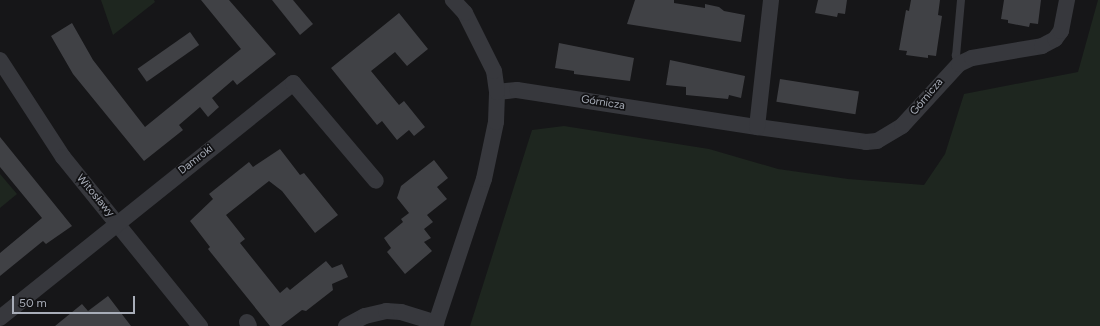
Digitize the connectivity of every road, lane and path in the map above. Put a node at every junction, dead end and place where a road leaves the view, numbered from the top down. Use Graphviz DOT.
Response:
graph roads {
  1 [pos="453,0"];
  2 [pos="771,0"];
  3 [pos="961,0"];
  4 [pos="1067,0"];
  5 [pos="0,60"];
  6 [pos="959,64"];
  7 [pos="497,92"];
  8 [pos="757,127"];
  9 [pos="376,181"];
  10 [pos="117,223"];
  11 [pos="0,318"];
  12 [pos="435,324"];
  13 [pos="200,326"];
  14 [pos="346,326"];
  1 -- 7 [label="street"];
  2 -- 8 [label="street"];
  3 -- 6 [label="lane"];
  4 -- 6 [label="street, Górnicza"];
  5 -- 10 [label="street, Witosławy"];
  6 -- 8 [label="street, Górnicza"];
  7 -- 8 [label="street, Górnicza"];
  7 -- 12 [label="street"];
  9 -- 10 [label="street, Damroki"];
  10 -- 11 [label="street, Damroki"];
  10 -- 13 [label="street, Witosławy"];
  12 -- 14 [label="street"];
}
